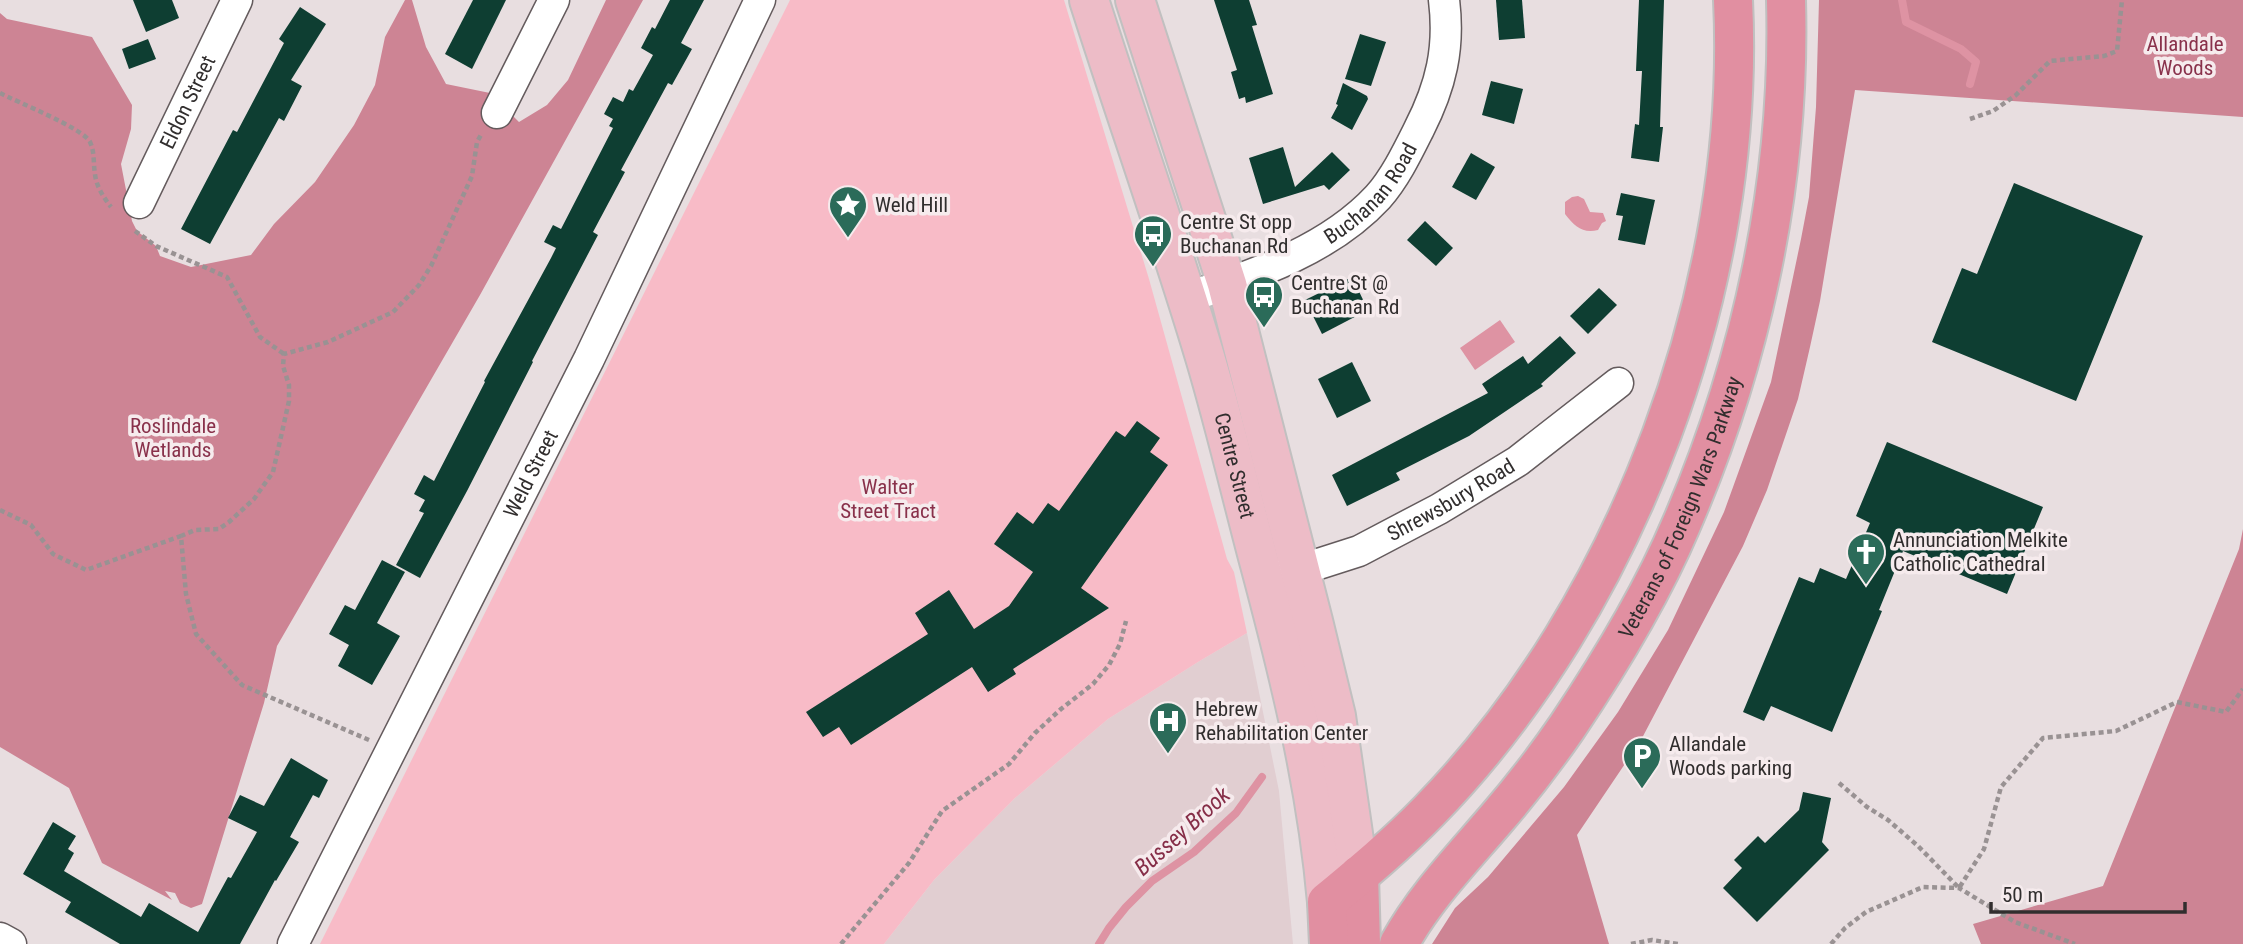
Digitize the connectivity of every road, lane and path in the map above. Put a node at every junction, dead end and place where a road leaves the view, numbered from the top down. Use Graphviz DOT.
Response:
graph roads {
  1 [pos="237,0"];
  2 [pos="554,0"];
  3 [pos="760,0"];
  4 [pos="1089,0"];
  5 [pos="1135,0"];
  6 [pos="1444,0"];
  7 [pos="1733,0"];
  8 [pos="1786,0"];
  9 [pos="2123,0"];
  10 [pos="1154,63"];
  11 [pos="1112,76"];
  12 [pos="0,93"];
  13 [pos="497,113"];
  14 [pos="1970,120"];
  15 [pos="88,139"];
  16 [pos="139,203"];
  17 [pos="227,277"];
  18 [pos="1227,284"];
  19 [pos="1186,298"];
  20 [pos="284,354"];
  21 [pos="1618,383"];
  22 [pos="0,510"];
  23 [pos="181,536"];
  24 [pos="1282,576"];
  25 [pos="1126,621"];
  26 [pos="2243,689"];
  27 [pos="391,752"];
  28 [pos="1839,783"];
  29 [pos="1359,876"];
  30 [pos="1959,888"];
  31 [pos="1327,902"];
  32 [pos="0,938"];
  33 [pos="10,944"];
  34 [pos="293,944"];
  35 [pos="841,944"];
  36 [pos="1329,944"];
  37 [pos="1362,944"];
  38 [pos="1399,944"];
  39 [pos="1631,944"];
  40 [pos="1678,944"];
  41 [pos="1831,944"];
  42 [pos="2076,944"];
  1 -- 16 [label="street, Eldon Street"];
  2 -- 13 [label="street"];
  3 -- 27 [label="street, Weld Street"];
  4 -- 11 [label="main road, Centre Street"];
  5 -- 10 [label="main road, Centre Street"];
  6 -- 18 [label="street, Buchanan Road"];
  7 -- 29 [label="highway, Veterans of Foreign Wars Parkway"];
  8 -- 38 [label="highway, Veterans of Foreign Wars Parkway"];
  9 -- 14 [label="path"];
  10 -- 11 [label="main road"];
  10 -- 18 [label="main road, Centre Street"];
  11 -- 19 [label="main road, Centre Street"];
  12 -- 15 [label="path"];
  13 -- 20 [label="path"];
  17 -- 20 [label="path"];
  18 -- 19 [label="street, Buchanan Road"];
  18 -- 24 [label="main road, Centre Street"];
  19 -- 24 [label="main road, Centre Street"];
  20 -- 23 [label="path"];
  21 -- 24 [label="street, Shrewsbury Road"];
  22 -- 23 [label="path"];
  23 -- 27 [label="path"];
  24 -- 29 [label="main road, Centre Street"];
  24 -- 31 [label="main road, Centre Street"];
  25 -- 35 [label="path"];
  26 -- 30 [label="path"];
  27 -- 34 [label="street, Weld Street"];
  28 -- 30 [label="path"];
  29 -- 31 [label="highway, Veterans of Foreign Wars Parkway"];
  29 -- 37 [label="highway, Centre Street"];
  30 -- 41 [label="path"];
  30 -- 42 [label="path"];
  31 -- 36 [label="highway, Centre Street"];
  32 -- 33 [label="street"];
  39 -- 40 [label="path"];
}
